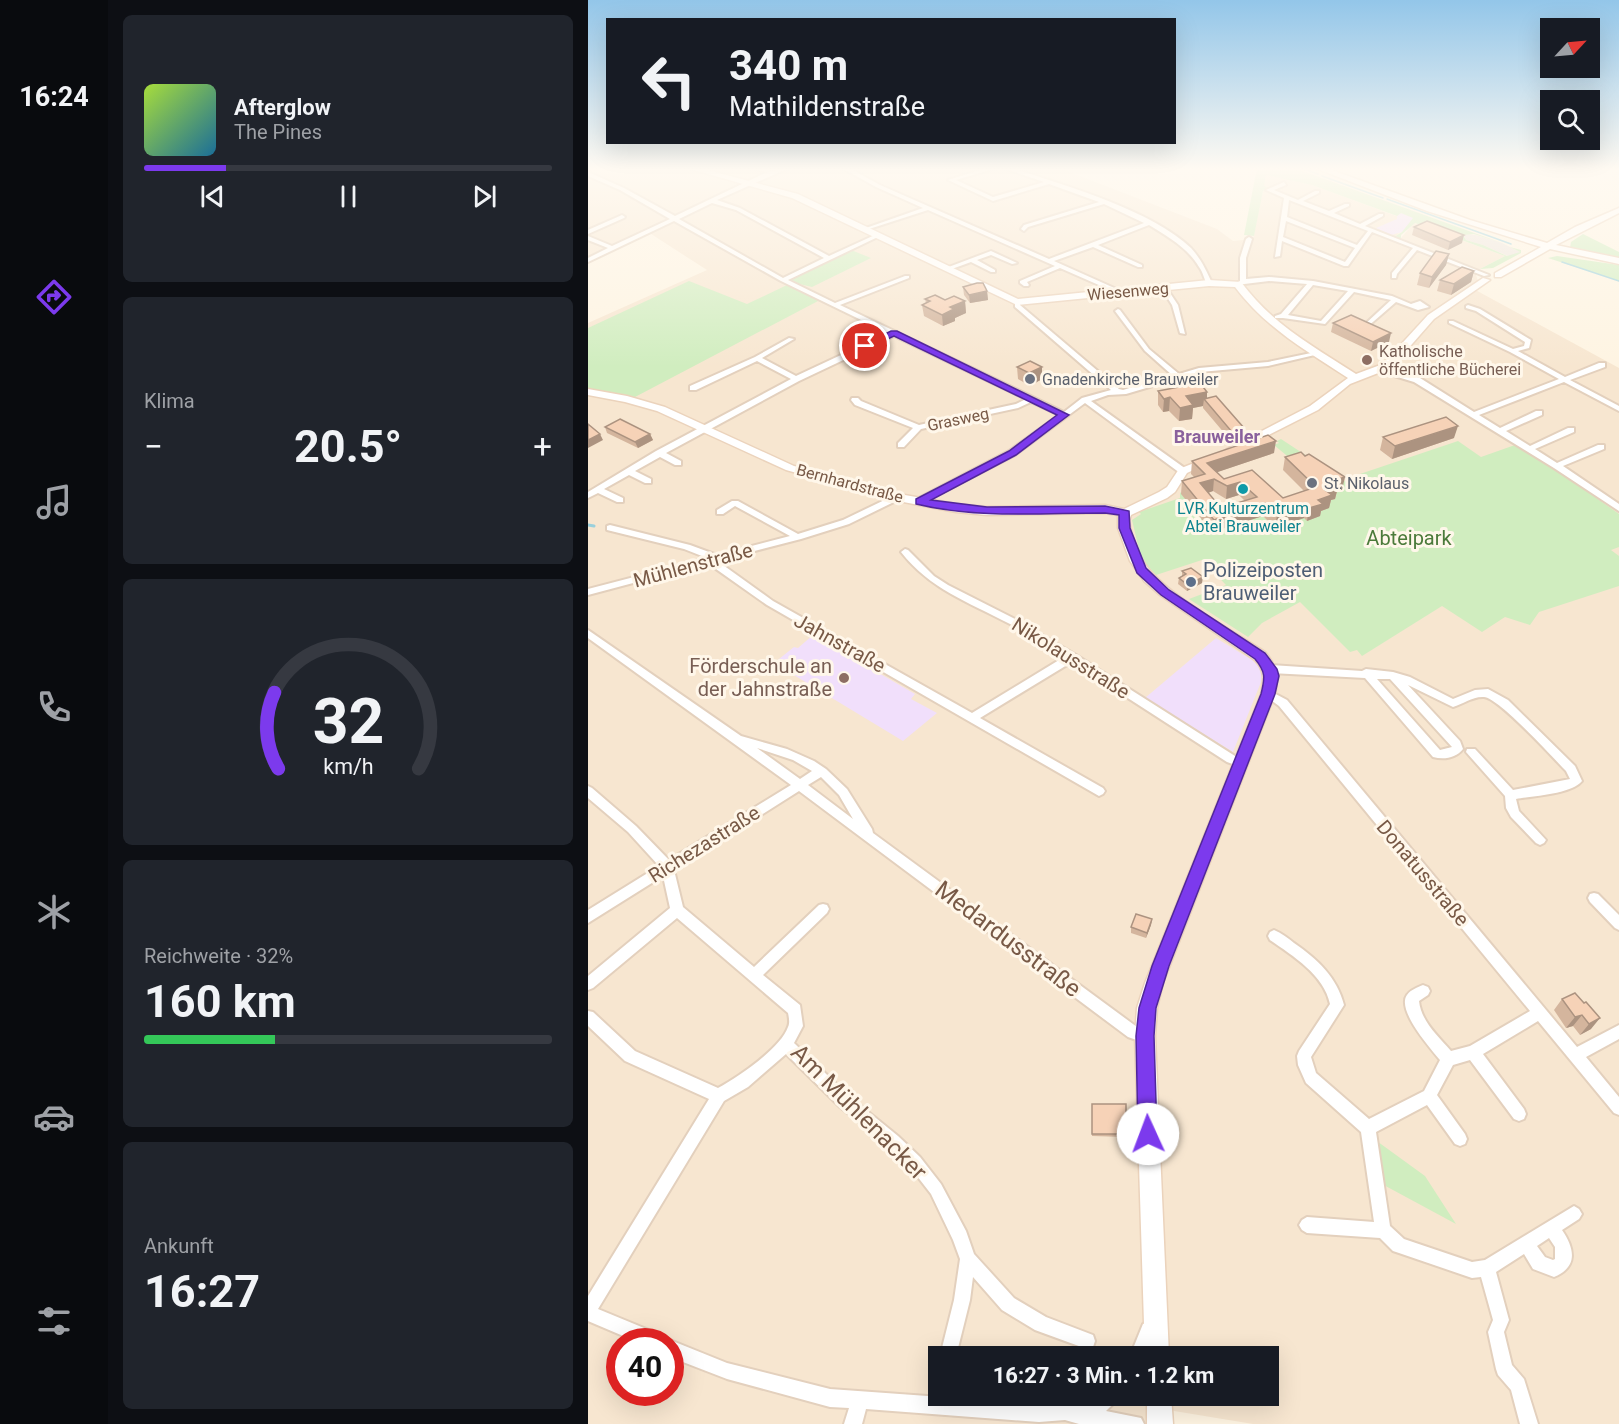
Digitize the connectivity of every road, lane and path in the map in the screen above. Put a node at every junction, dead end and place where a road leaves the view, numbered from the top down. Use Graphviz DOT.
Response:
graph roads {
  1 [pos="642,234"];
  2 [pos="703,234"];
  3 [pos="786,234"];
  4 [pos="989,234"];
  5 [pos="1122,234"];
  6 [pos="1167,234"];
  7 [pos="1281,234"];
  8 [pos="1326,234"];
  9 [pos="1368,234"];
  10 [pos="1382,234"];
  11 [pos="1506,234"];
  12 [pos="1571,234"];
  13 [pos="1575,234"];
  14 [pos="879,235"];
  15 [pos="588,238"];
  16 [pos="1280,238"];
  17 [pos="1249,239"];
  18 [pos="1565,242"];
  19 [pos="1094,245"];
  20 [pos="1358,247"];
  21 [pos="1550,247"];
  22 [pos="612,248"];
  23 [pos="1416,248"];
  24 [pos="1581,254"];
  25 [pos="1277,256"];
  26 [pos="1540,256"];
  27 [pos="1597,257"];
  28 [pos="830,259"];
  29 [pos="588,260"];
  30 [pos="972,260"];
  31 [pos="1050,261"];
  32 [pos="1619,261"];
  33 [pos="1014,263"];
  34 [pos="1061,266"];
  35 [pos="1140,266"];
  36 [pos="949,268"];
  37 [pos="993,271"];
  38 [pos="907,277"];
  39 [pos="1394,277"];
  40 [pos="1494,278"];
  41 [pos="783,280"];
  42 [pos="1240,282"];
  43 [pos="1209,284"];
  44 [pos="1310,284"];
  45 [pos="1026,285"];
  46 [pos="1164,288"];
  47 [pos="1352,290"];
  48 [pos="1119,292"];
  49 [pos="1395,299"];
  50 [pos="1017,302"];
  51 [pos="835,305"];
  52 [pos="1413,305"];
  53 [pos="1468,307"];
  54 [pos="1118,311"];
  55 [pos="1283,316"];
  56 [pos="1268,318"];
  57 [pos="1451,322"];
  58 [pos="1366,326"];
  59 [pos="894,333"];
  60 [pos="1182,333"];
  61 [pos="791,339"];
  62 [pos="1512,351"];
  63 [pos="1316,354"];
  64 [pos="757,358"];
  65 [pos="1602,365"];
  66 [pos="1381,369"];
  67 [pos="1176,375"];
  68 [pos="1355,378"];
  69 [pos="796,379"];
  70 [pos="1562,379"];
  71 [pos="693,388"];
  72 [pos="1116,391"];
  73 [pos="588,392"];
  74 [pos="855,400"];
  75 [pos="1030,400"];
  76 [pos="1085,400"];
  77 [pos="1619,410"];
  78 [pos="1539,413"];
  79 [pos="1064,415"];
  80 [pos="1473,415"];
  81 [pos="918,427"];
  82 [pos="704,428"];
  83 [pos="1571,430"];
  84 [pos="1500,431"];
  85 [pos="901,445"];
  86 [pos="1601,447"];
  87 [pos="1529,448"];
  88 [pos="659,453"];
  89 [pos="678,463"];
  90 [pos="1557,466"];
  91 [pos="628,471"];
  92 [pos="1183,471"];
  93 [pos="648,481"];
  94 [pos="598,490"];
  95 [pos="588,495"];
  96 [pos="897,497"];
  97 [pos="620,500"];
  98 [pos="920,501"];
  99 [pos="1619,508"];
  100 [pos="720,512"];
  101 [pos="1125,513"];
  102 [pos="610,528"];
  103 [pos="798,537"];
  104 [pos="905,552"];
  105 [pos="715,558"];
  106 [pos="588,592"];
  107 [pos="588,633"];
  108 [pos="1072,657"];
  109 [pos="1271,669"];
  110 [pos="1366,673"];
  111 [pos="1395,678"];
  112 [pos="1373,683"];
  113 [pos="1268,694"];
  114 [pos="972,718"];
  115 [pos="737,739"];
  116 [pos="1471,752"];
  117 [pos="1240,763"];
  118 [pos="820,772"];
  119 [pos="798,784"];
  120 [pos="588,791"];
  121 [pos="1099,791"];
  122 [pos="1511,795"];
  123 [pos="873,839"];
  124 [pos="1540,840"];
  125 [pos="667,867"];
  126 [pos="1594,898"];
  127 [pos="823,909"];
  128 [pos="677,910"];
  129 [pos="588,917"];
  130 [pos="1619,924"];
  131 [pos="1274,936"];
  132 [pos="754,975"];
  133 [pos="588,984"];
  134 [pos="1423,991"];
  135 [pos="1540,1013"];
  136 [pos="588,1017"];
  137 [pos="1619,1032"];
  138 [pos="1145,1036"];
  139 [pos="786,1046"];
  140 [pos="1473,1052"];
  141 [pos="1576,1056"];
  142 [pos="1448,1059"];
  143 [pos="719,1096"];
  144 [pos="1429,1096"];
  145 [pos="1619,1108"];
  146 [pos="1519,1114"];
  147 [pos="1368,1128"];
  148 [pos="1460,1139"];
  149 [pos="1574,1214"];
  150 [pos="1307,1225"];
  151 [pos="1552,1228"];
  152 [pos="1383,1230"];
  153 [pos="1526,1244"];
  154 [pos="968,1259"];
  155 [pos="1487,1269"];
  156 [pos="588,1312"];
  157 [pos="1155,1316"];
  158 [pos="625,1328"];
  159 [pos="1087,1341"];
  160 [pos="950,1346"];
  161 [pos="1142,1346"];
  162 [pos="1156,1346"];
  163 [pos="684,1354"];
  164 [pos="861,1399"];
  165 [pos="928,1399"];
  166 [pos="988,1406"];
  167 [pos="1098,1406"];
  168 [pos="1159,1406"];
  169 [pos="1062,1412"];
  170 [pos="853,1424"];
  171 [pos="1136,1424"];
  172 [pos="1160,1424"];
  173 [pos="1528,1424"];
  1 -- 22 [label="street"];
  2 -- 41 [label="street"];
  3 -- 28 [label="street"];
  4 -- 31 [label="street"];
  5 -- 19 [label="street"];
  6 -- 43 [label="street"];
  7 -- 16 [label="street"];
  8 -- 20 [label="street"];
  9 -- 20 [label="street"];
  10 -- 23 [label="street"];
  11 -- 21 [label="street"];
  12 -- 21 [label="street"];
  13 -- 18 [label="street"];
  14 -- 28 [label="street"];
  14 -- 36 [label="street"];
  15 -- 22 [label="street"];
  16 -- 20 [label="street"];
  16 -- 25 [label="street"];
  17 -- 42 [label="street"];
  18 -- 21 [label="street"];
  18 -- 27 [label="street"];
  19 -- 31 [label="street"];
  19 -- 35 [label="street"];
  21 -- 24 [label="street"];
  21 -- 26 [label="street"];
  21 -- 40 [label="street"];
  22 -- 29 [label="street"];
  23 -- 39 [label="street"];
  23 -- 40 [label="street"];
  24 -- 26 [label="street"];
  24 -- 27 [label="street"];
  26 -- 40 [label="street"];
  27 -- 32 [label="street"];
  28 -- 41 [label="street"];
  30 -- 33 [label="street"];
  30 -- 36 [label="street"];
  30 -- 37 [label="street"];
  31 -- 34 [label="street"];
  34 -- 45 [label="street"];
  34 -- 48 [label="street"];
  36 -- 50 [label="street"];
  38 -- 51 [label="street"];
  40 -- 66 [label="street"];
  41 -- 51 [label="street"];
  42 -- 43 [label="street, Wiesenweg"];
  42 -- 44 [label="street"];
  42 -- 56 [label="street"];
  43 -- 46 [label="street, Wiesenweg"];
  44 -- 47 [label="street"];
  44 -- 55 [label="street"];
  46 -- 48 [label="street, Wiesenweg"];
  46 -- 60 [label="street"];
  47 -- 49 [label="street"];
  47 -- 55 [label="street"];
  48 -- 50 [label="street, Wiesenweg"];
  49 -- 52 [label="street"];
  49 -- 58 [label="street"];
  50 -- 72 [label="street"];
  51 -- 59 [label="street"];
  53 -- 62 [label="street"];
  54 -- 67 [label="street"];
  55 -- 56 [label="street"];
  56 -- 63 [label="street"];
  57 -- 62 [label="street"];
  59 -- 69 [label="street"];
  59 -- 75 [label="street"];
  61 -- 64 [label="street"];
  62 -- 70 [label="street"];
  63 -- 67 [label="street"];
  63 -- 68 [label="street"];
  64 -- 69 [label="street"];
  64 -- 71 [label="street"];
  65 -- 70 [label="street"];
  66 -- 68 [label="street"];
  66 -- 80 [label="street"];
  67 -- 72 [label="street"];
  68 -- 92 [label="street"];
  69 -- 82 [label="street"];
  70 -- 77 [label="street"];
  70 -- 80 [label="street"];
  72 -- 76 [label="street"];
  73 -- 82 [label="street, Bernhardstraße"];
  74 -- 81 [label="street, Grasweg"];
  75 -- 79 [label="street"];
  75 -- 81 [label="street, Grasweg"];
  76 -- 79 [label="street"];
  76 -- 92 [label="street"];
  78 -- 84 [label="street"];
  79 -- 98 [label="street"];
  80 -- 84 [label="street"];
  81 -- 85 [label="street"];
  82 -- 88 [label="street"];
  82 -- 96 [label="street, Bernhardstraße"];
  83 -- 87 [label="street"];
  84 -- 87 [label="street"];
  86 -- 90 [label="street"];
  87 -- 90 [label="street"];
  88 -- 89 [label="street"];
  88 -- 91 [label="street"];
  90 -- 99 [label="street"];
  91 -- 93 [label="street"];
  91 -- 94 [label="street"];
  92 -- 101 [label="street"];
  94 -- 95 [label="street"];
  94 -- 97 [label="street"];
  96 -- 98 [label="street, Bernhardstraße"];
  96 -- 103 [label="street, Mühlenstraße"];
  98 -- 101 [label="street, Bernhardstraße"];
  100 -- 103 [label="street, Mühlenstraße"];
  101 -- 109 [label="street"];
  102 -- 105 [label="street"];
  103 -- 105 [label="street, Mühlenstraße"];
  104 -- 108 [label="street, Nikolausstraße"];
  105 -- 106 [label="street, Mühlenstraße"];
  105 -- 114 [label="street, Jahnstraße"];
  107 -- 115 [label="street, Medardusstraße"];
  108 -- 114 [label="street"];
  108 -- 117 [label="street, Nikolausstraße"];
  109 -- 110 [label="street"];
  109 -- 113 [label="street"];
  110 -- 111 [label="street"];
  110 -- 112 [label="street"];
  111 -- 112 [label="street"];
  111 -- 112 [label="street"];
  111 -- 122 [label="street"];
  113 -- 117 [label="street"];
  113 -- 135 [label="street, Donatusstraße"];
  114 -- 121 [label="street, Jahnstraße"];
  115 -- 118 [label="street, Medardusstraße"];
  115 -- 119 [label="street, Medardusstraße"];
  116 -- 122 [label="street"];
  117 -- 138 [label="street"];
  118 -- 119 [label="street, Richezastraße"];
  118 -- 123 [label="street, Medardusstraße"];
  119 -- 123 [label="street, Medardusstraße"];
  119 -- 125 [label="street, Richezastraße"];
  120 -- 125 [label="street"];
  122 -- 124 [label="street"];
  123 -- 138 [label="street, Medardusstraße"];
  125 -- 128 [label="street"];
  125 -- 129 [label="street, Richezastraße"];
  126 -- 130 [label="street"];
  127 -- 132 [label="street"];
  128 -- 132 [label="street, Am Mühlenacker"];
  128 -- 133 [label="street"];
  131 -- 147 [label="street"];
  132 -- 139 [label="street, Am Mühlenacker"];
  134 -- 142 [label="street"];
  135 -- 140 [label="street"];
  135 -- 141 [label="street, Donatusstraße"];
  136 -- 143 [label="street"];
  137 -- 141 [label="street"];
  138 -- 157 [label="street"];
  139 -- 143 [label="street"];
  139 -- 154 [label="street, Am Mühlenacker"];
  140 -- 142 [label="street"];
  140 -- 146 [label="street"];
  141 -- 145 [label="street, Donatusstraße"];
  142 -- 144 [label="street"];
  143 -- 156 [label="street"];
  144 -- 147 [label="street"];
  144 -- 148 [label="street"];
  147 -- 152 [label="street"];
  149 -- 151 [label="street"];
  150 -- 152 [label="street"];
  151 -- 153 [label="street"];
  151 -- 153 [label="street"];
  152 -- 155 [label="street"];
  153 -- 155 [label="street"];
  154 -- 159 [label="street, Am Mühlenacker"];
  154 -- 160 [label="street"];
  155 -- 173 [label="street"];
  156 -- 158 [label="street"];
  157 -- 161 [label="street"];
  157 -- 162 [label="street"];
  163 -- 164 [label="street"];
  164 -- 165 [label="street"];
  164 -- 170 [label="street"];
  166 -- 169 [label="street"];
  167 -- 169 [label="street"];
  168 -- 172 [label="street"];
  169 -- 171 [label="street"];
}
